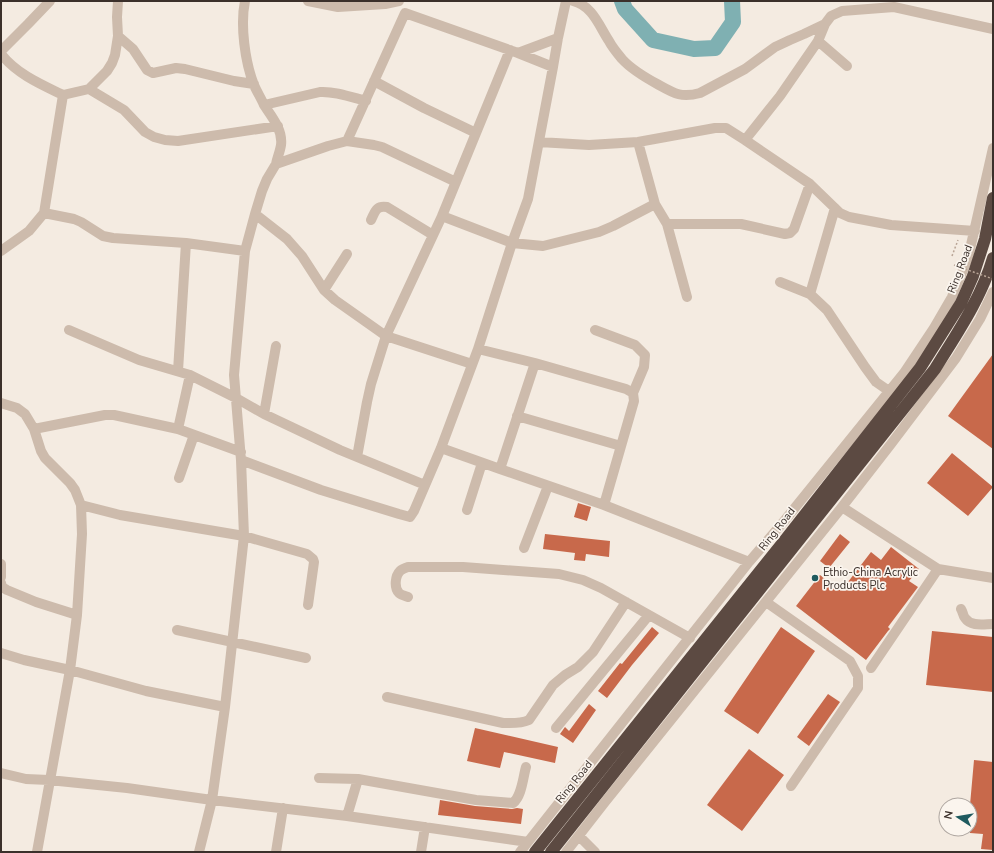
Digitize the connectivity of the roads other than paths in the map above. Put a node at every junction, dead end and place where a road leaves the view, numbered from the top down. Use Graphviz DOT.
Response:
graph roads {
  1 [pos="50,1"];
  2 [pos="118,1"];
  3 [pos="245,1"];
  4 [pos="308,1"];
  5 [pos="398,1"];
  6 [pos="566,1"];
  7 [pos="573,1"];
  8 [pos="385,2"];
  9 [pos="405,13"];
  10 [pos="825,24"];
  11 [pos="993,29"];
  12 [pos="118,36"];
  13 [pos="558,38"];
  14 [pos="818,41"];
  15 [pos="514,51"];
  16 [pos="1,52"];
  17 [pos="847,66"];
  18 [pos="553,67"];
  19 [pos="374,81"];
  20 [pos="254,84"];
  21 [pos="89,89"];
  22 [pos="63,95"];
  23 [pos="366,101"];
  24 [pos="264,105"];
  25 [pos="278,126"];
  26 [pos="476,133"];
  27 [pos="745,140"];
  28 [pos="347,141"];
  29 [pos="539,142"];
  30 [pos="638,142"];
  31 [pos="993,148"];
  32 [pos="276,164"];
  33 [pos="456,182"];
  34 [pos="810,184"];
  35 [pos="993,198"];
  36 [pos="655,204"];
  37 [pos="835,208"];
  38 [pos="44,213"];
  39 [pos="255,214"];
  40 [pos="442,216"];
  41 [pos="371,220"];
  42 [pos="667,224"];
  43 [pos="975,231"];
  44 [pos="433,235"];
  45 [pos="186,243"];
  46 [pos="512,243"];
  47 [pos="1,251"];
  48 [pos="245,251"];
  49 [pos="347,254"];
  50 [pos="993,258"];
  51 [pos="780,282"];
  52 [pos="324,290"];
  53 [pos="993,292"];
  54 [pos="810,294"];
  55 [pos="687,297"];
  56 [pos="68,330"];
  57 [pos="595,330"];
  58 [pos="386,336"];
  59 [pos="276,346"];
  60 [pos="478,349"];
  61 [pos="535,363"];
  62 [pos="472,364"];
  63 [pos="178,372"];
  64 [pos="190,375"];
  65 [pos="889,391"];
  66 [pos="633,393"];
  67 [pos="236,398"];
  68 [pos="1,403"];
  69 [pos="264,414"];
  70 [pos="517,416"];
  71 [pos="34,429"];
  72 [pos="178,430"];
  73 [pos="194,435"];
  74 [pos="621,446"];
  75 [pos="441,448"];
  76 [pos="241,456"];
  77 [pos="357,457"];
  78 [pos="482,463"];
  79 [pos="500,469"];
  80 [pos="179,478"];
  81 [pos="425,485"];
  82 [pos="548,486"];
  83 [pos="81,505"];
  84 [pos="604,505"];
  85 [pos="842,507"];
  86 [pos="467,510"];
  87 [pos="244,536"];
  88 [pos="524,548"];
  89 [pos="749,562"];
  90 [pos="1,564"];
  91 [pos="938,569"];
  92 [pos="1,577"];
  93 [pos="993,578"];
  94 [pos="1,583"];
  95 [pos="408,597"];
  96 [pos="626,602"];
  97 [pos="766,602"];
  98 [pos="308,605"];
  99 [pos="961,609"];
  100 [pos="77,615"];
  101 [pos="649,615"];
  102 [pos="993,624"];
  103 [pos="177,630"];
  104 [pos="690,638"];
  105 [pos="233,642"];
  106 [pos="1,653"];
  107 [pos="306,658"];
  108 [pos="871,668"];
  109 [pos="70,670"];
  110 [pos="387,697"];
  111 [pos="225,707"];
  112 [pos="556,728"];
  113 [pos="526,767"];
  114 [pos="1,773"];
  115 [pos="319,778"];
  116 [pos="358,779"];
  117 [pos="49,780"];
  118 [pos="791,786"];
  119 [pos="212,800"];
  120 [pos="283,808"];
  121 [pos="347,816"];
  122 [pos="425,827"];
  123 [pos="579,836"];
  124 [pos="532,847"];
  125 [pos="37,852"];
  126 [pos="199,852"];
  127 [pos="276,852"];
  128 [pos="421,852"];
  129 [pos="520,852"];
  130 [pos="551,852"];
  131 [pos="566,852"];
  132 [pos="596,852"];
  1 -- 16 [label="street"];
  2 -- 12 [label="street"];
  3 -- 20 [label="street"];
  4 -- 8 [label="street"];
  5 -- 8 [label="street"];
  5 -- 9 [label="street"];
  6 -- 13 [label="street"];
  7 -- 10 [label="street"];
  9 -- 15 [label="street"];
  9 -- 19 [label="street"];
  10 -- 11 [label="street"];
  10 -- 14 [label="street"];
  12 -- 20 [label="street"];
  12 -- 21 [label="street"];
  13 -- 15 [label="street"];
  13 -- 18 [label="street"];
  14 -- 17 [label="street"];
  14 -- 27 [label="street"];
  15 -- 18 [label="street"];
  15 -- 26 [label="street"];
  16 -- 22 [label="street"];
  18 -- 29 [label="street"];
  19 -- 23 [label="street"];
  19 -- 26 [label="street"];
  20 -- 24 [label="street"];
  21 -- 22 [label="street"];
  21 -- 25 [label="street"];
  22 -- 38 [label="street"];
  23 -- 24 [label="street"];
  23 -- 28 [label="street"];
  24 -- 25 [label="street"];
  25 -- 32 [label="street"];
  26 -- 33 [label="street"];
  27 -- 30 [label="street"];
  27 -- 34 [label="street"];
  28 -- 32 [label="street"];
  28 -- 33 [label="street"];
  29 -- 30 [label="street"];
  29 -- 46 [label="street"];
  30 -- 36 [label="street"];
  31 -- 43 [label="street"];
  32 -- 39 [label="street"];
  33 -- 40 [label="street"];
  34 -- 37 [label="street"];
  34 -- 42 [label="street"];
  35 -- 124 [label="highway, Ring Road"];
  36 -- 42 [label="street"];
  36 -- 46 [label="street"];
  37 -- 43 [label="street"];
  37 -- 54 [label="street"];
  38 -- 45 [label="street"];
  38 -- 47 [label="street"];
  39 -- 48 [label="street"];
  39 -- 52 [label="street"];
  40 -- 44 [label="street"];
  40 -- 46 [label="street"];
  41 -- 44 [label="street"];
  42 -- 55 [label="street"];
  43 -- 65 [label="street"];
  44 -- 58 [label="street"];
  45 -- 48 [label="street"];
  45 -- 63 [label="street"];
  46 -- 60 [label="street"];
  48 -- 67 [label="street"];
  49 -- 52 [label="street"];
  50 -- 130 [label="highway"];
  51 -- 54 [label="street"];
  52 -- 58 [label="street"];
  53 -- 85 [label="street"];
  54 -- 65 [label="street"];
  56 -- 63 [label="street"];
  57 -- 66 [label="street"];
  58 -- 62 [label="street"];
  58 -- 77 [label="street"];
  59 -- 69 [label="street"];
  60 -- 61 [label="street"];
  60 -- 62 [label="street"];
  61 -- 66 [label="street"];
  61 -- 70 [label="street"];
  62 -- 75 [label="street"];
  63 -- 64 [label="street"];
  64 -- 67 [label="street"];
  64 -- 72 [label="street"];
  65 -- 89 [label="street"];
  66 -- 74 [label="street"];
  67 -- 69 [label="street"];
  67 -- 76 [label="street"];
  68 -- 71 [label="street"];
  69 -- 77 [label="street"];
  70 -- 74 [label="street"];
  70 -- 79 [label="street"];
  71 -- 72 [label="street"];
  71 -- 83 [label="street"];
  72 -- 73 [label="street"];
  73 -- 76 [label="street"];
  73 -- 80 [label="street"];
  74 -- 84 [label="street"];
  75 -- 78 [label="street"];
  75 -- 81 [label="street"];
  76 -- 81 [label="street"];
  76 -- 87 [label="street"];
  77 -- 81 [label="street"];
  78 -- 79 [label="street"];
  78 -- 86 [label="street"];
  79 -- 82 [label="street"];
  82 -- 84 [label="street"];
  82 -- 88 [label="street"];
  83 -- 87 [label="street"];
  83 -- 100 [label="street"];
  84 -- 89 [label="street"];
  85 -- 91 [label="street"];
  85 -- 97 [label="street"];
  87 -- 98 [label="street"];
  87 -- 105 [label="street"];
  89 -- 104 [label="street"];
  90 -- 92 [label="street"];
  91 -- 93 [label="street"];
  91 -- 108 [label="street"];
  94 -- 100 [label="street"];
  95 -- 96 [label="street"];
  96 -- 101 [label="street"];
  96 -- 110 [label="street"];
  97 -- 118 [label="street"];
  97 -- 123 [label="street"];
  99 -- 102 [label="street"];
  100 -- 109 [label="street"];
  101 -- 104 [label="street"];
  101 -- 112 [label="street"];
  103 -- 105 [label="street"];
  104 -- 124 [label="street"];
  105 -- 107 [label="street"];
  105 -- 111 [label="street"];
  106 -- 109 [label="street"];
  109 -- 111 [label="street"];
  109 -- 117 [label="street"];
  111 -- 119 [label="street"];
  113 -- 116 [label="street"];
  114 -- 117 [label="street"];
  115 -- 116 [label="street"];
  116 -- 121 [label="street"];
  117 -- 119 [label="street"];
  117 -- 125 [label="street"];
  119 -- 120 [label="street"];
  119 -- 126 [label="street"];
  120 -- 121 [label="street"];
  120 -- 127 [label="street"];
  121 -- 122 [label="street"];
  122 -- 124 [label="street"];
  122 -- 128 [label="street"];
  123 -- 131 [label="street"];
  123 -- 132 [label="street"];
  124 -- 129 [label="street"];
}
